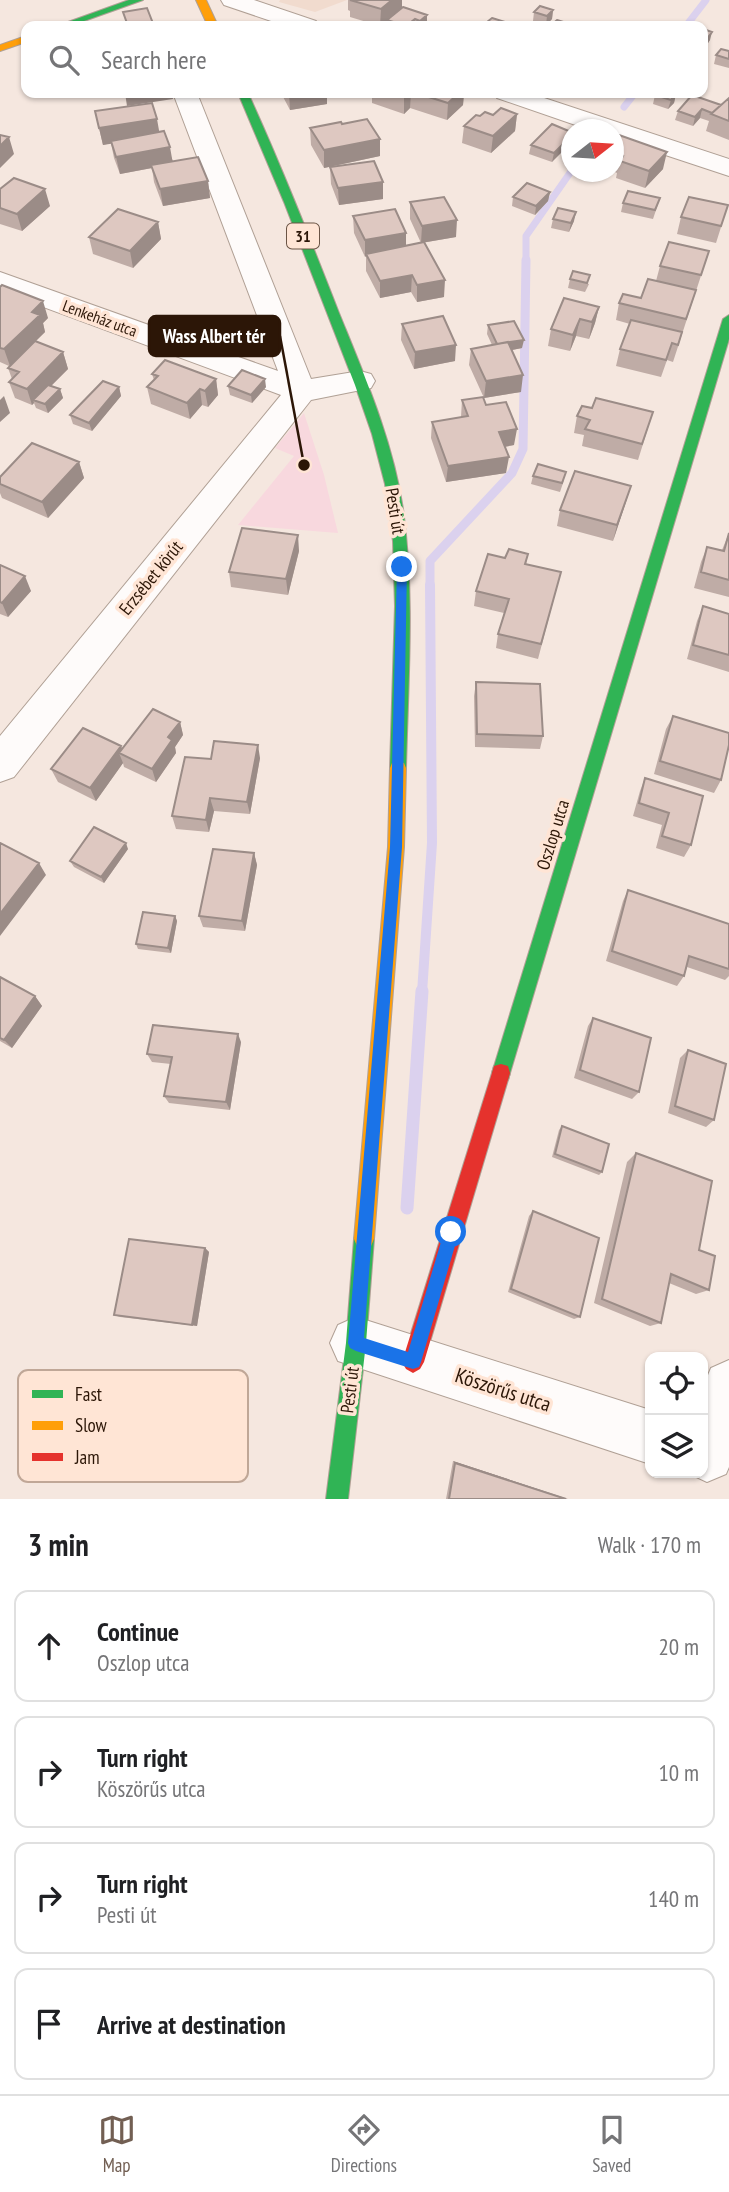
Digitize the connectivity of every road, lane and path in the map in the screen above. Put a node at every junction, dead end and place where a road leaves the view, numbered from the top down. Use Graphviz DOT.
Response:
graph roads {
  1 [pos="138,0"];
  2 [pos="201,0"];
  3 [pos="232,0"];
  4 [pos="77,21"];
  5 [pos="211,21"];
  6 [pos="293,21"];
  7 [pos="21,41"];
  8 [pos="0,48"];
  9 [pos="187,98"];
  10 [pos="245,98"];
  11 [pos="521,98"];
  12 [pos="729,167"];
  13 [pos="2,284"];
  14 [pos="729,319"];
  15 [pos="360,381"];
  16 [pos="301,391"];
  17 [pos="0,765"];
  18 [pos="356,1343"];
  19 [pos="413,1362"];
  20 [pos="729,1386"];
  21 [pos="645,1435"];
  22 [pos="713,1457"];
  23 [pos="337,1499"];
  1 -- 4 [label="main road"];
  2 -- 5 [label="main road"];
  3 -- 6 [label="street"];
  7 -- 8 [label="main road"];
  9 -- 16 [label="street"];
  10 -- 15 [label="main road, Pesti út / 31"];
  11 -- 12 [label="street"];
  13 -- 16 [label="street, Lenkeház utca"];
  14 -- 19 [label="main road, Oszlop utca"];
  15 -- 16 [label="street, Lenkeház utca"];
  15 -- 18 [label="main road, Pesti út / 31"];
  16 -- 17 [label="street, Erzsébet körút"];
  18 -- 19 [label="street, Köszörűs utca"];
  18 -- 23 [label="main road, Pesti út / 31"];
  19 -- 21 [label="street, Köszörűs utca"];
  20 -- 22 [label="street"];
}
